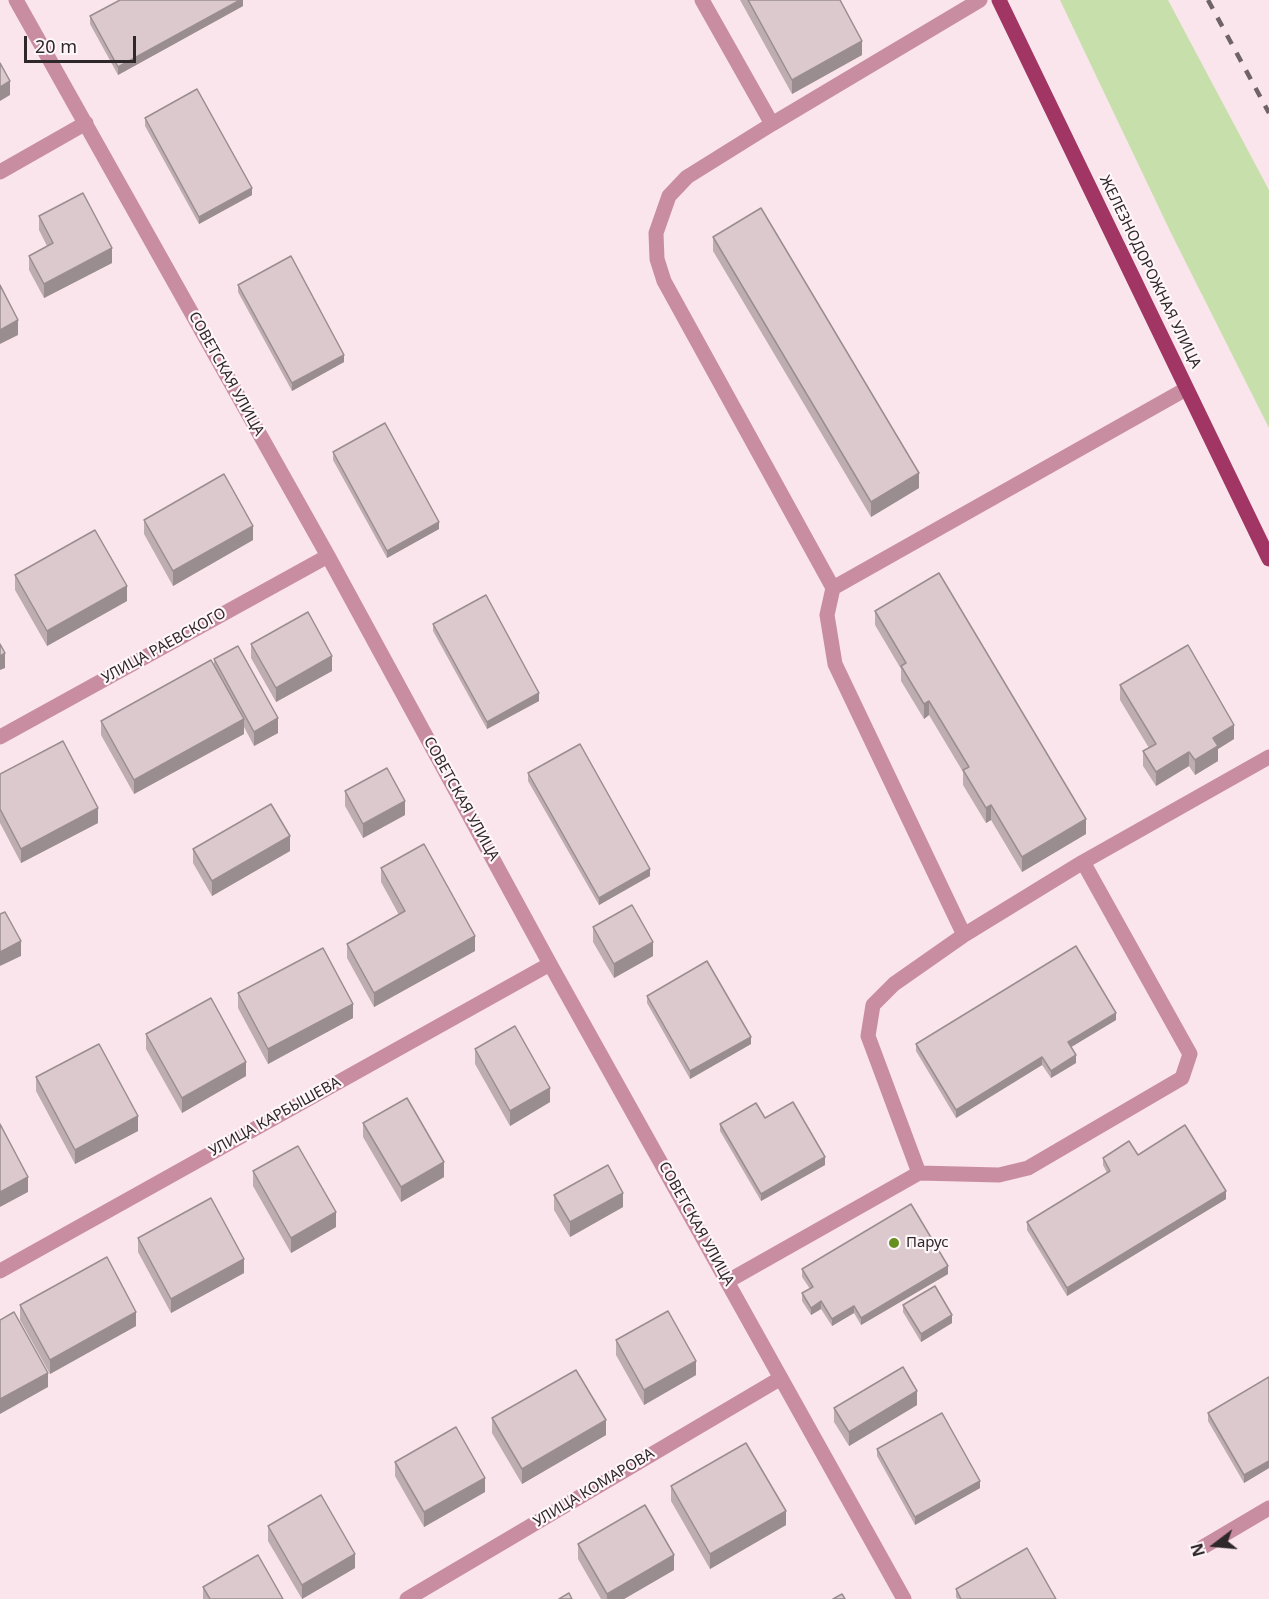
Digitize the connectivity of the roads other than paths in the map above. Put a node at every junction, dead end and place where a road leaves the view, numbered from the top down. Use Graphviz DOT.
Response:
graph roads {
  1 [pos="16,0"];
  2 [pos="702,0"];
  3 [pos="980,0"];
  4 [pos="999,0"];
  5 [pos="86,123"];
  6 [pos="772,124"];
  7 [pos="0,172"];
  8 [pos="1186,389"];
  9 [pos="328,556"];
  10 [pos="1269,559"];
  11 [pos="833,588"];
  12 [pos="0,737"];
  13 [pos="1269,757"];
  14 [pos="1083,862"];
  15 [pos="964,935"];
  16 [pos="550,964"];
  17 [pos="919,1173"];
  18 [pos="0,1271"];
  19 [pos="728,1281"];
  20 [pos="781,1378"];
  21 [pos="1269,1508"];
  22 [pos="1203,1547"];
  23 [pos="407,1599"];
  24 [pos="904,1599"];
  1 -- 5 [label="street, СОВЕТСКАЯ УЛИЦА"];
  2 -- 6 [label="street"];
  3 -- 6 [label="street"];
  4 -- 8 [label="main road, ЖЕЛЕЗНОДОРОЖНАЯ УЛИЦА"];
  5 -- 7 [label="street"];
  5 -- 9 [label="street, СОВЕТСКАЯ УЛИЦА"];
  6 -- 11 [label="street"];
  8 -- 10 [label="main road, ЖЕЛЕЗНОДОРОЖНАЯ УЛИЦА"];
  8 -- 11 [label="street"];
  9 -- 12 [label="street, УЛИЦА РАЕВСКОГО"];
  9 -- 16 [label="street, СОВЕТСКАЯ УЛИЦА"];
  11 -- 15 [label="street"];
  13 -- 14 [label="street"];
  14 -- 15 [label="street"];
  14 -- 17 [label="street"];
  15 -- 17 [label="street"];
  16 -- 18 [label="street, УЛИЦА КАРБЫШЕВА"];
  16 -- 19 [label="street, СОВЕТСКАЯ УЛИЦА"];
  17 -- 19 [label="street"];
  19 -- 20 [label="street, СОВЕТСКАЯ УЛИЦА"];
  20 -- 23 [label="street, УЛИЦА КОМАРОВА"];
  20 -- 24 [label="street, СОВЕТСКАЯ УЛИЦА"];
  21 -- 22 [label="street"];
}
